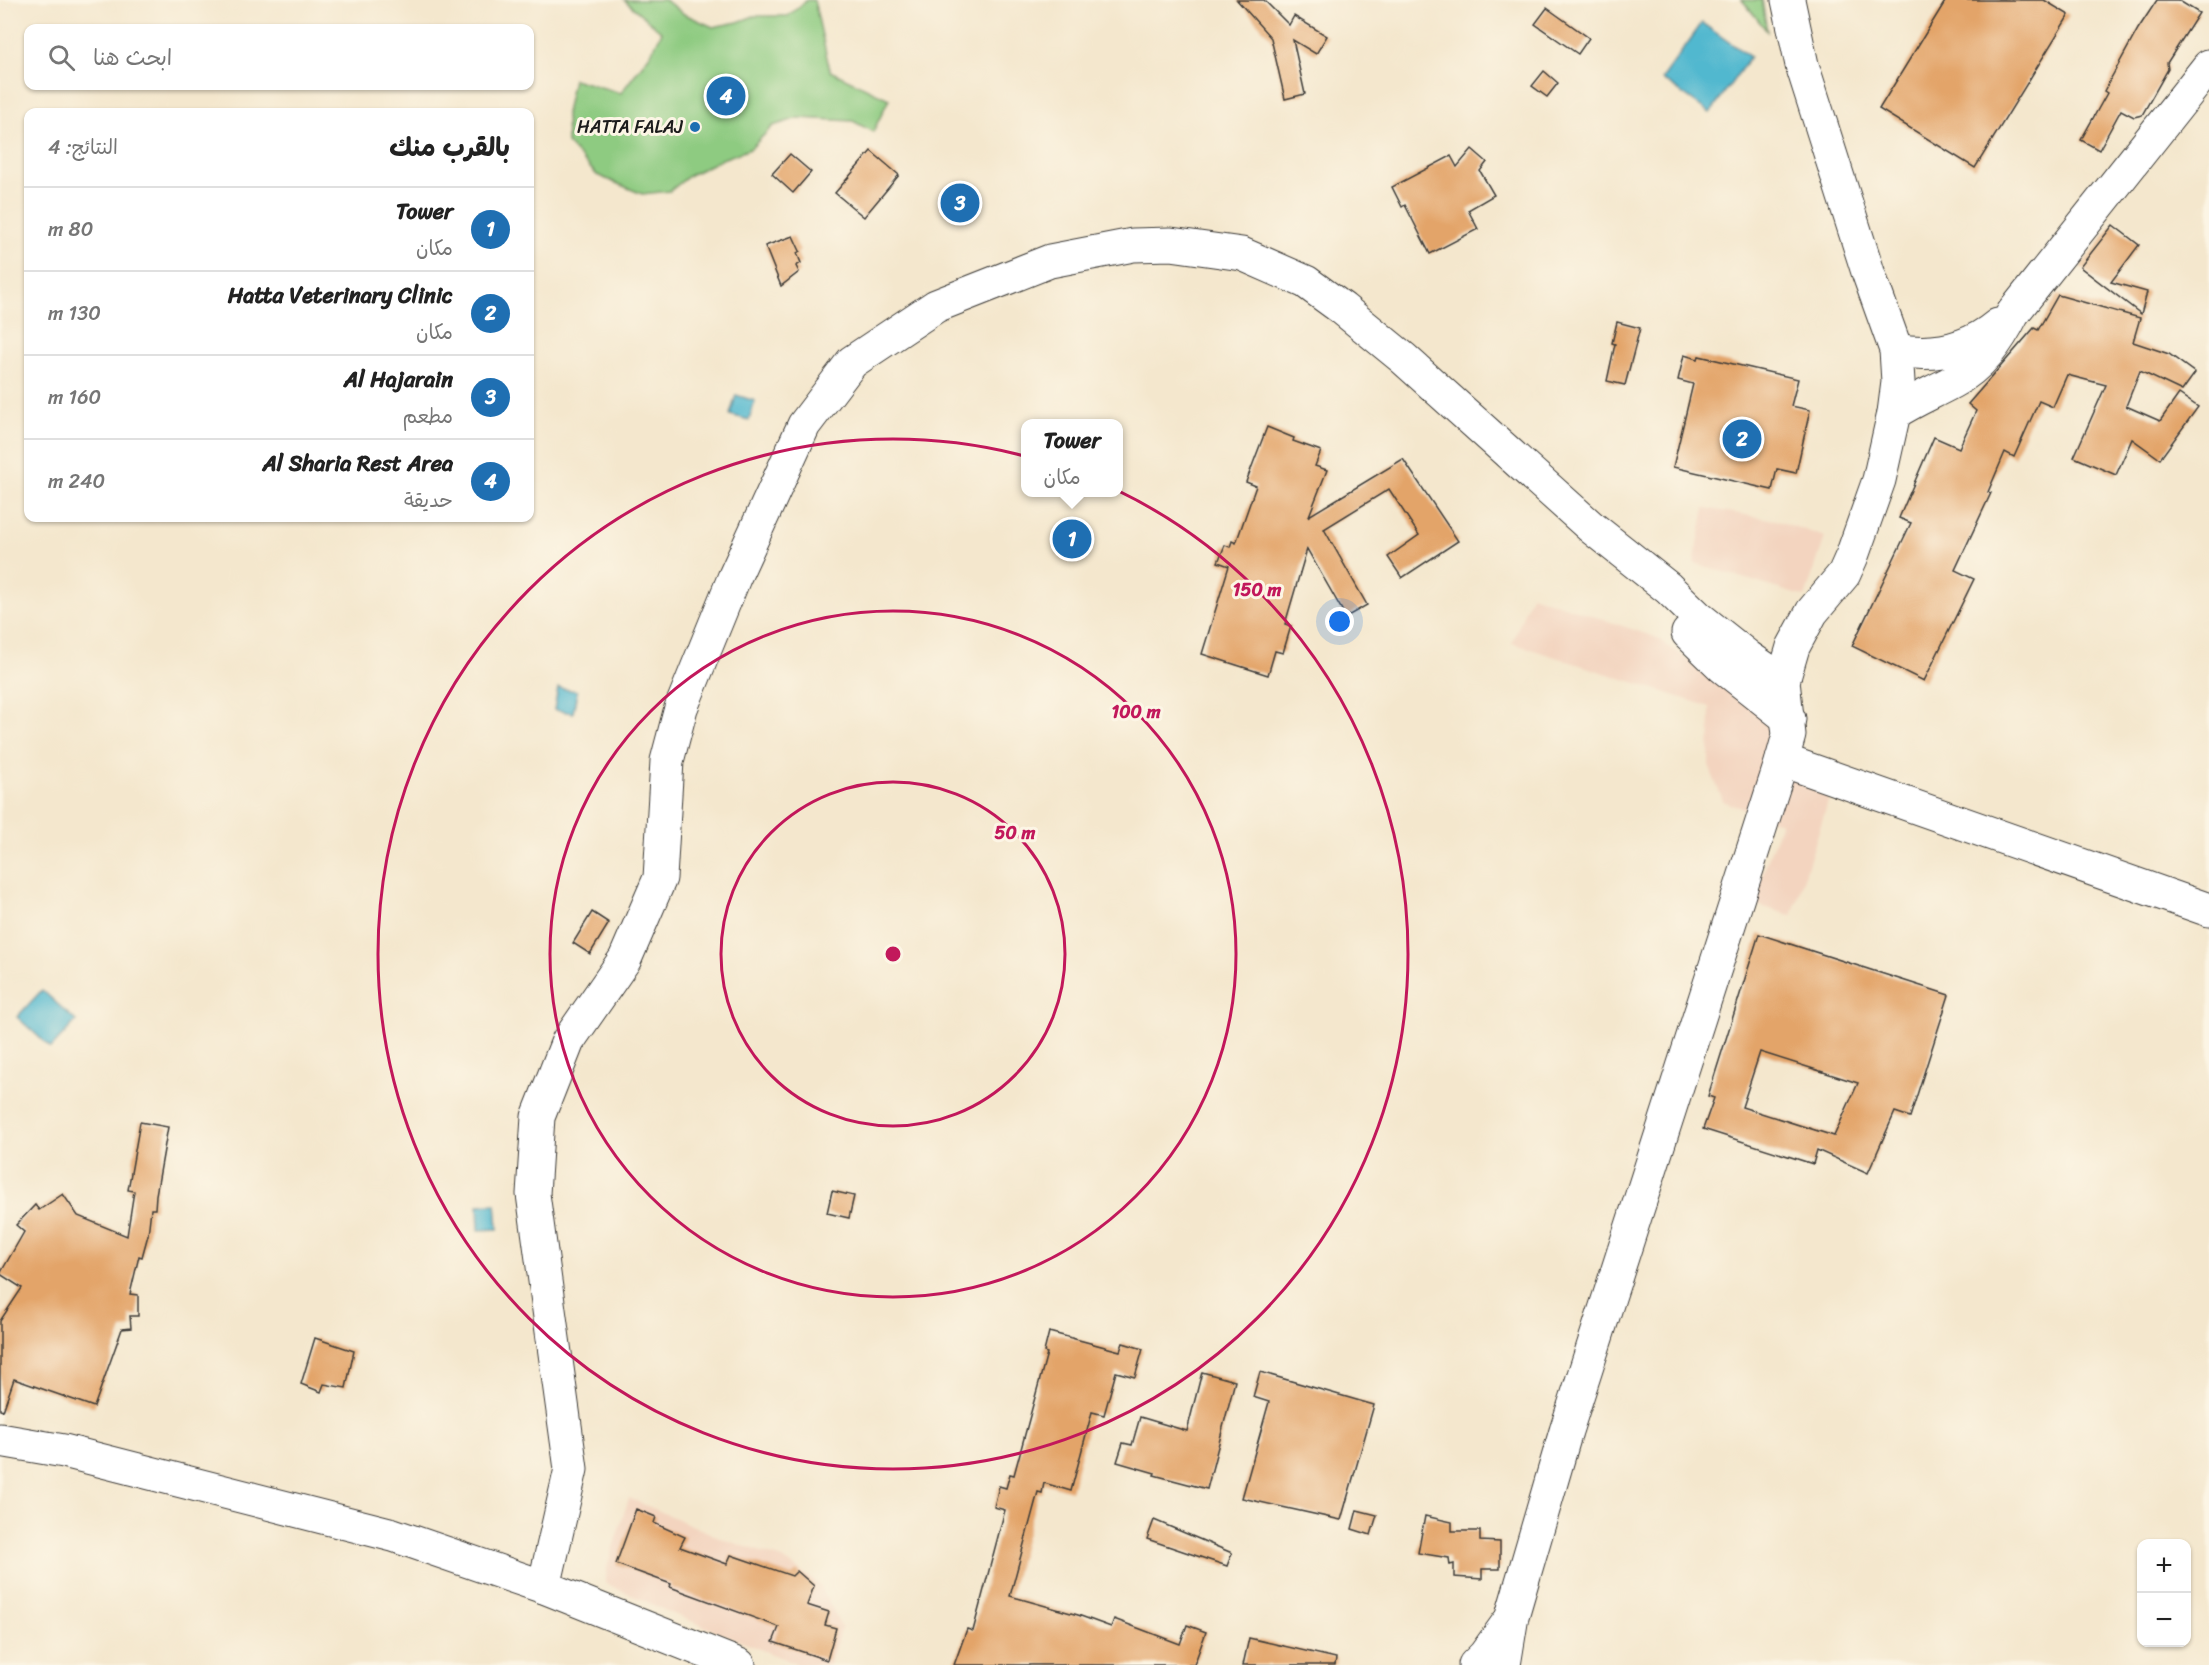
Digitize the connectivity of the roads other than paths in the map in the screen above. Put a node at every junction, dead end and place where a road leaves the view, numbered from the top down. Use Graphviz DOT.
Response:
graph roads {
  1 [pos="1788,0"];
  2 [pos="2209,66"];
  3 [pos="2013,313"];
  4 [pos="1896,350"];
  5 [pos="1894,413"];
  6 [pos="1634,563"];
  7 [pos="1783,681"];
  8 [pos="1789,719"];
  9 [pos="1782,760"];
  10 [pos="2209,910"];
  11 [pos="0,1440"];
  12 [pos="544,1587"];
  13 [pos="1512,1616"];
  14 [pos="739,1665"];
  15 [pos="1475,1665"];
  16 [pos="1504,1665"];
  1 -- 4 [label="street"];
  2 -- 3 [label="street"];
  3 -- 4 [label="street"];
  3 -- 5 [label="street"];
  4 -- 5 [label="street"];
  5 -- 7 [label="street"];
  6 -- 7 [label="street"];
  6 -- 8 [label="street"];
  6 -- 12 [label="street"];
  7 -- 8 [label="street"];
  8 -- 9 [label="street"];
  9 -- 10 [label="street"];
  9 -- 13 [label="street"];
  11 -- 12 [label="street"];
  12 -- 14 [label="street"];
  13 -- 15 [label="street"];
  13 -- 16 [label="street"];
}
